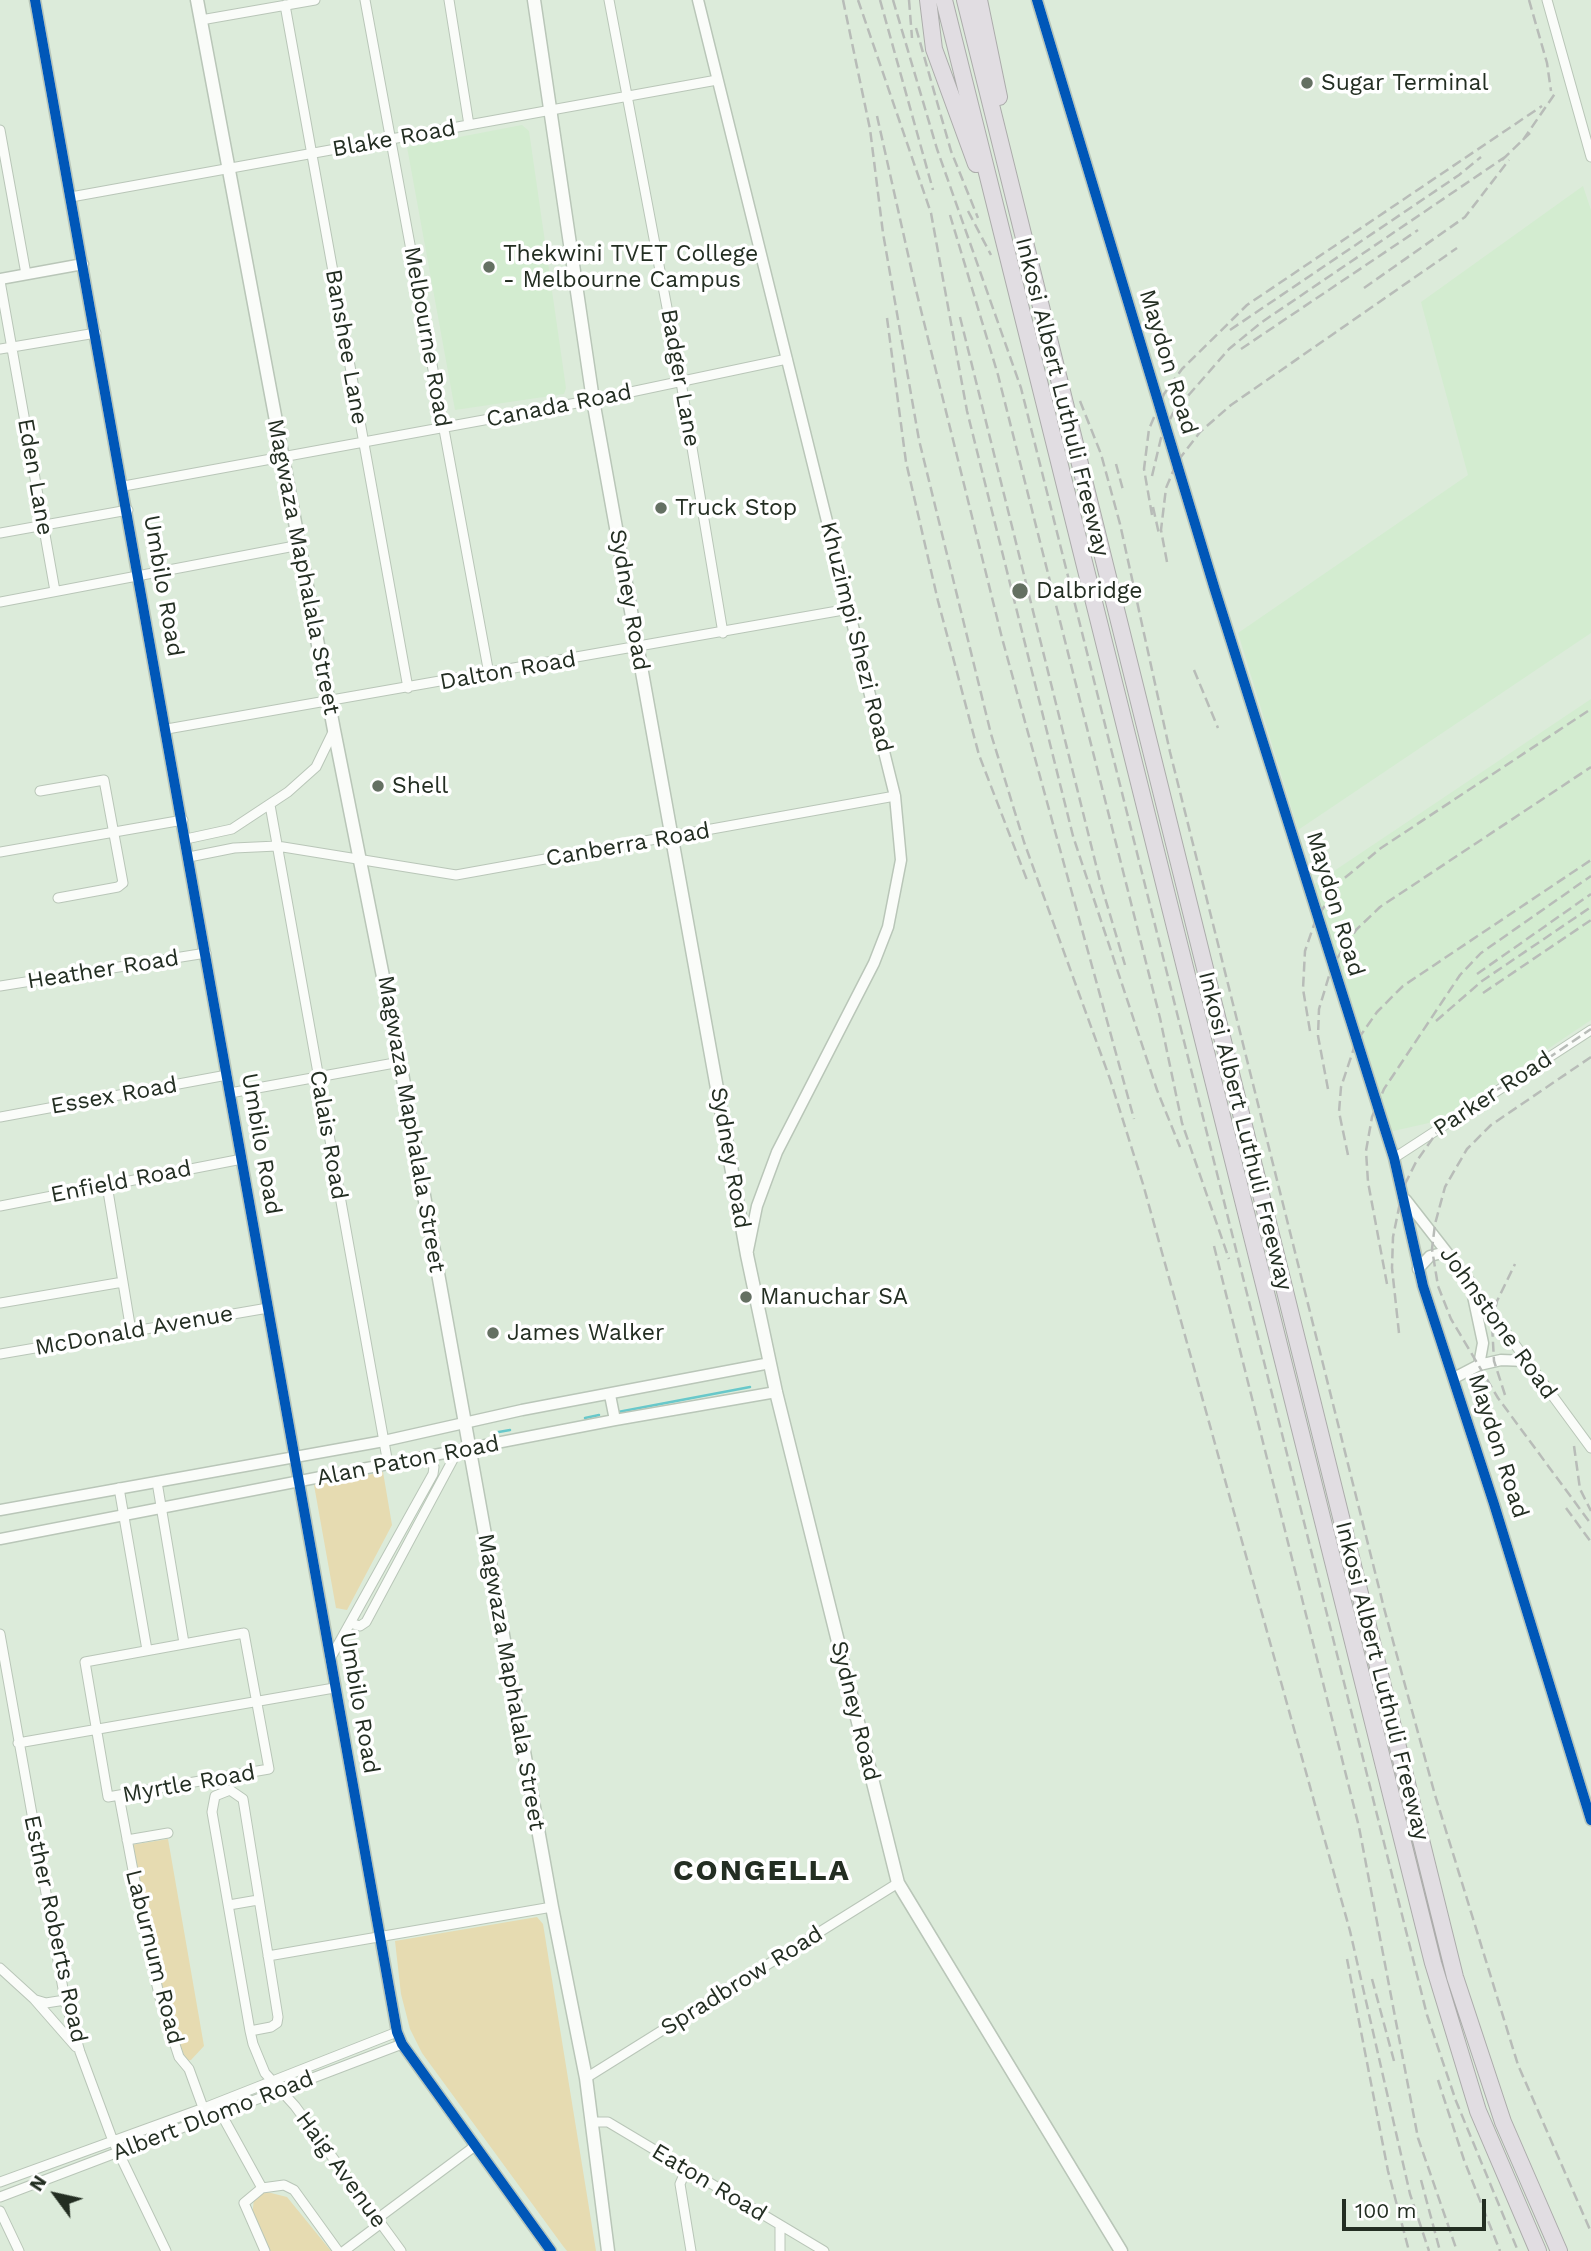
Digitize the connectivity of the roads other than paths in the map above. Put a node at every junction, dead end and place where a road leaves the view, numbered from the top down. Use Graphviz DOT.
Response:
graph roads {
  1 [pos="35,0"];
  2 [pos="197,0"];
  3 [pos="315,0"];
  4 [pos="365,0"];
  5 [pos="449,0"];
  6 [pos="534,0"];
  7 [pos="609,0"];
  8 [pos="698,0"];
  9 [pos="928,0"];
  10 [pos="944,0"];
  11 [pos="965,0"];
  12 [pos="979,0"];
  13 [pos="1037,0"];
  14 [pos="1547,0"];
  15 [pos="285,5"];
  16 [pos="201,20"];
  17 [pos="717,80"];
  18 [pos="628,97"];
  19 [pos="549,111"];
  20 [pos="469,125"];
  21 [pos="0,130"];
  22 [pos="391,140"];
  23 [pos="311,154"];
  24 [pos="1591,157"];
  25 [pos="229,169"];
  26 [pos="991,194"];
  27 [pos="71,197"];
  28 [pos="1020,223"];
  29 [pos="83,264"];
  30 [pos="26,274"];
  31 [pos="0,280"];
  32 [pos="96,333"];
  33 [pos="11,347"];
  34 [pos="0,349"];
  35 [pos="787,359"];
  36 [pos="681,382"];
  37 [pos="593,400"];
  38 [pos="443,428"];
  39 [pos="364,443"];
  40 [pos="282,456"];
  41 [pos="124,486"];
  42 [pos="128,510"];
  43 [pos="44,525"];
  44 [pos="0,533"];
  45 [pos="300,545"];
  46 [pos="140,575"];
  47 [pos="55,592"];
  48 [pos="0,602"];
  49 [pos="849,609"];
  50 [pos="723,632"];
  51 [pos="638,648"];
  52 [pos="489,674"];
  53 [pos="408,688"];
  54 [pos="329,699"];
  55 [pos="167,729"];
  56 [pos="334,730"];
  57 [pos="40,791"];
  58 [pos="895,796"];
  59 [pos="270,805"];
  60 [pos="183,820"];
  61 [pos="114,832"];
  62 [pos="672,837"];
  63 [pos="186,839"];
  64 [pos="277,846"];
  65 [pos="0,852"];
  66 [pos="189,857"];
  67 [pos="361,860"];
  68 [pos="58,898"];
  69 [pos="206,953"];
  70 [pos="0,986"];
  71 [pos="1591,1030"];
  72 [pos="400,1062"];
  73 [pos="227,1075"];
  74 [pos="317,1077"];
  75 [pos="230,1093"];
  76 [pos="0,1117"];
  77 [pos="1394,1158"];
  78 [pos="242,1159"];
  79 [pos="107,1185"];
  80 [pos="1405,1198"];
  81 [pos="0,1206"];
  82 [pos="1446,1252"];
  83 [pos="747,1255"];
  84 [pos="1418,1269"];
  85 [pos="123,1282"];
  86 [pos="1470,1282"];
  87 [pos="0,1303"];
  88 [pos="268,1308"];
  89 [pos="131,1331"];
  90 [pos="0,1354"];
  91 [pos="1526,1361"];
  92 [pos="770,1363"];
  93 [pos="1479,1365"];
  94 [pos="1454,1378"];
  95 [pos="776,1392"];
  96 [pos="610,1395"];
  97 [pos="615,1420"];
  98 [pos="465,1422"];
  99 [pos="384,1441"];
  100 [pos="1591,1448"];
  101 [pos="463,1450"];
  102 [pos="294,1456"];
  103 [pos="428,1456"];
  104 [pos="388,1464"];
  105 [pos="157,1482"];
  106 [pos="299,1484"];
  107 [pos="119,1488"];
  108 [pos="161,1509"];
  109 [pos="0,1510"];
  110 [pos="124,1516"];
  111 [pos="397,1537"];
  112 [pos="0,1539"];
  113 [pos="407,1543"];
  114 [pos="387,1556"];
  115 [pos="397,1561"];
  116 [pos="350,1623"];
  117 [pos="0,1634"];
  118 [pos="184,1643"];
  119 [pos="147,1650"];
  120 [pos="330,1659"];
  121 [pos="334,1688"];
  122 [pos="258,1701"];
  123 [pos="96,1730"];
  124 [pos="18,1743"];
  125 [pos="119,1796"];
  126 [pos="1591,1819"];
  127 [pos="168,1833"];
  128 [pos="127,1840"];
  129 [pos="898,1883"];
  130 [pos="258,1900"];
  131 [pos="229,1905"];
  132 [pos="552,1907"];
  133 [pos="379,1937"];
  134 [pos="268,1955"];
  135 [pos="0,1968"];
  136 [pos="34,1999"];
  137 [pos="65,2000"];
  138 [pos="250,2031"];
  139 [pos="397,2032"];
  140 [pos="402,2045"];
  141 [pos="80,2052"];
  142 [pos="343,2054"];
  143 [pos="348,2065"];
  144 [pos="586,2078"];
  145 [pos="273,2081"];
  146 [pos="281,2090"];
  147 [pos="215,2104"];
  148 [pos="204,2108"];
  149 [pos="220,2114"];
  150 [pos="207,2119"];
  151 [pos="592,2122"];
  152 [pos="113,2141"];
  153 [pos="475,2146"];
  154 [pos="118,2151"];
  155 [pos="686,2170"];
  156 [pos="0,2182"];
  157 [pos="262,2188"];
  158 [pos="0,2197"];
  159 [pos="0,2211"];
  160 [pos="378,2222"];
  161 [pos="780,2226"];
  162 [pos="19,2251"];
  163 [pos="166,2251"];
  164 [pos="265,2251"];
  165 [pos="338,2251"];
  166 [pos="344,2251"];
  167 [pos="401,2251"];
  168 [pos="551,2251"];
  169 [pos="608,2251"];
  170 [pos="691,2251"];
  171 [pos="780,2251"];
  172 [pos="824,2251"];
  173 [pos="1121,2251"];
  174 [pos="1538,2251"];
  175 [pos="1559,2251"];
  1 -- 27 [label="street, Umbilo Road"];
  2 -- 16 [label="main road, Magwaza Maphalala Street"];
  3 -- 15 [label="street"];
  4 -- 22 [label="street, Melbourne Road"];
  5 -- 20 [label="street"];
  6 -- 19 [label="main road, Sydney Road"];
  7 -- 18 [label="street, Badger Lane"];
  8 -- 17 [label="street, Khuzimpi Shezi Road"];
  9 -- 26 [label="highway"];
  10 -- 26 [label="highway, Inkosi Albert Luthuli Freeway"];
  11 -- 28 [label="highway, Inkosi Albert Luthuli Freeway"];
  12 -- 28 [label="highway"];
  13 -- 77 [label="street, Maydon Road"];
  14 -- 24 [label="street"];
  15 -- 16 [label="street"];
  15 -- 23 [label="street, Banshee Lane"];
  16 -- 25 [label="main road, Magwaza Maphalala Street"];
  17 -- 18 [label="street, Blake Road"];
  17 -- 35 [label="street, Khuzimpi Shezi Road"];
  18 -- 19 [label="street, Blake Road"];
  18 -- 36 [label="street, Badger Lane"];
  19 -- 20 [label="street, Blake Road"];
  19 -- 37 [label="main road, Sydney Road"];
  20 -- 22 [label="street, Blake Road"];
  21 -- 30 [label="street"];
  22 -- 23 [label="street, Blake Road"];
  22 -- 38 [label="street, Melbourne Road"];
  23 -- 25 [label="street, Blake Road"];
  23 -- 39 [label="street, Banshee Lane"];
  25 -- 27 [label="street, Blake Road"];
  25 -- 40 [label="main road, Magwaza Maphalala Street"];
  26 -- 174 [label="highway, Inkosi Albert Luthuli Freeway"];
  27 -- 29 [label="street, Umbilo Road"];
  28 -- 175 [label="highway, Inkosi Albert Luthuli Freeway"];
  29 -- 30 [label="street"];
  29 -- 32 [label="street, Umbilo Road"];
  30 -- 31 [label="street"];
  31 -- 33 [label="street, Eden Lane"];
  32 -- 33 [label="street"];
  32 -- 41 [label="street, Umbilo Road"];
  33 -- 34 [label="street"];
  33 -- 43 [label="street, Eden Lane"];
  35 -- 36 [label="street, Canada Road"];
  35 -- 49 [label="street, Khuzimpi Shezi Road"];
  36 -- 37 [label="street, Canada Road"];
  36 -- 50 [label="street, Badger Lane"];
  37 -- 38 [label="street, Canada Road"];
  37 -- 51 [label="main road, Sydney Road"];
  38 -- 39 [label="street, Canada Road"];
  38 -- 52 [label="street, Melbourne Road"];
  39 -- 40 [label="street, Canada Road"];
  39 -- 53 [label="street, Banshee Lane"];
  40 -- 41 [label="street, Canada Road"];
  40 -- 45 [label="main road, Magwaza Maphalala Street"];
  41 -- 42 [label="street, Umbilo Road"];
  42 -- 43 [label="street"];
  42 -- 46 [label="street, Umbilo Road"];
  43 -- 44 [label="street"];
  43 -- 47 [label="street, Eden Lane"];
  45 -- 46 [label="street"];
  45 -- 54 [label="main road, Magwaza Maphalala Street"];
  46 -- 47 [label="street"];
  46 -- 55 [label="street, Umbilo Road"];
  47 -- 48 [label="street"];
  49 -- 50 [label="street, Dalton Road"];
  49 -- 58 [label="street, Khuzimpi Shezi Road"];
  50 -- 51 [label="street, Dalton Road"];
  51 -- 52 [label="street, Dalton Road"];
  51 -- 62 [label="main road, Sydney Road"];
  52 -- 53 [label="street, Dalton Road"];
  53 -- 54 [label="street, Dalton Road"];
  54 -- 55 [label="street, Dalton Road"];
  54 -- 56 [label="main road, Magwaza Maphalala Street"];
  55 -- 60 [label="street, Umbilo Road"];
  56 -- 59 [label="street"];
  56 -- 67 [label="main road, Magwaza Maphalala Street"];
  57 -- 61 [label="street"];
  58 -- 62 [label="street, Canberra Road"];
  58 -- 83 [label="street, Khuzimpi Shezi Road"];
  59 -- 63 [label="street"];
  59 -- 64 [label="street, Calais Road"];
  60 -- 61 [label="street"];
  60 -- 63 [label="street, Umbilo Road"];
  61 -- 65 [label="street"];
  61 -- 68 [label="street"];
  62 -- 67 [label="street, Canberra Road"];
  62 -- 83 [label="main road, Sydney Road"];
  63 -- 66 [label="street, Umbilo Road"];
  64 -- 66 [label="street, Canberra Road"];
  64 -- 67 [label="street, Canberra Road"];
  64 -- 74 [label="street, Calais Road"];
  66 -- 69 [label="street, Umbilo Road"];
  67 -- 72 [label="main road, Magwaza Maphalala Street"];
  69 -- 70 [label="street, Heather Road"];
  69 -- 73 [label="street, Umbilo Road"];
  71 -- 77 [label="street, Parker Road"];
  72 -- 74 [label="street"];
  72 -- 98 [label="main road, Magwaza Maphalala Street"];
  73 -- 75 [label="street, Umbilo Road"];
  73 -- 76 [label="street, Essex Road"];
  74 -- 75 [label="street"];
  74 -- 99 [label="street, Calais Road"];
  75 -- 78 [label="street, Umbilo Road"];
  77 -- 80 [label="street, Maydon Road"];
  78 -- 79 [label="street, Enfield Road"];
  78 -- 88 [label="street, Umbilo Road"];
  79 -- 81 [label="street, Enfield Road"];
  79 -- 85 [label="street"];
  80 -- 82 [label="street, Johnstone Road"];
  80 -- 84 [label="street, Maydon Road"];
  82 -- 84 [label="street"];
  82 -- 86 [label="street, Johnstone Road"];
  83 -- 92 [label="main road, Sydney Road"];
  84 -- 94 [label="street, Maydon Road"];
  85 -- 87 [label="street"];
  85 -- 89 [label="street"];
  86 -- 91 [label="street, Johnstone Road"];
  86 -- 93 [label="street"];
  88 -- 89 [label="street, McDonald Avenue"];
  88 -- 102 [label="street, Umbilo Road"];
  89 -- 90 [label="street, McDonald Avenue"];
  91 -- 93 [label="street"];
  91 -- 100 [label="street, Johnstone Road"];
  92 -- 95 [label="main road, Sydney Road"];
  92 -- 96 [label="street, Alan Paton Road"];
  93 -- 94 [label="street"];
  94 -- 126 [label="street, Maydon Road"];
  95 -- 97 [label="street, Alan Paton Road"];
  95 -- 129 [label="main road, Sydney Road"];
  96 -- 97 [label="street"];
  96 -- 98 [label="street, Alan Paton Road"];
  97 -- 101 [label="street, Alan Paton Road"];
  98 -- 99 [label="street, Alan Paton Road"];
  98 -- 101 [label="main road, Magwaza Maphalala Street"];
  99 -- 102 [label="street, Alan Paton Road"];
  99 -- 104 [label="street, Calais Road"];
  101 -- 103 [label="street, Alan Paton Road"];
  101 -- 113 [label="street"];
  101 -- 132 [label="main road, Magwaza Maphalala Street"];
  102 -- 105 [label="street, Alan Paton Road"];
  102 -- 106 [label="street, Umbilo Road"];
  103 -- 104 [label="street, Alan Paton Road"];
  103 -- 111 [label="street"];
  104 -- 106 [label="street, Alan Paton Road"];
  105 -- 107 [label="street, Alan Paton Road"];
  105 -- 108 [label="street"];
  106 -- 108 [label="street, Alan Paton Road"];
  106 -- 120 [label="street, Umbilo Road"];
  107 -- 109 [label="street, Alan Paton Road"];
  107 -- 110 [label="street"];
  108 -- 110 [label="street, Alan Paton Road"];
  108 -- 118 [label="street"];
  110 -- 112 [label="street, Alan Paton Road"];
  110 -- 119 [label="street"];
  111 -- 113 [label="street"];
  111 -- 114 [label="street"];
  113 -- 115 [label="street"];
  114 -- 115 [label="street"];
  114 -- 116 [label="street"];
  115 -- 116 [label="street"];
  116 -- 120 [label="street"];
  117 -- 124 [label="street, Esther Roberts Road"];
  118 -- 119 [label="street, Myrtle Road"];
  118 -- 122 [label="street, Myrtle Road"];
  119 -- 123 [label="street, Myrtle Road"];
  120 -- 121 [label="street, Umbilo Road"];
  121 -- 122 [label="street"];
  121 -- 133 [label="street, Umbilo Road"];
  122 -- 123 [label="street"];
  122 -- 125 [label="street, Myrtle Road"];
  123 -- 124 [label="street"];
  123 -- 125 [label="street, Myrtle Road"];
  124 -- 137 [label="street, Esther Roberts Road"];
  125 -- 128 [label="street, Laburnum Road"];
  127 -- 128 [label="street, Laburnum Road"];
  128 -- 148 [label="street, Laburnum Road"];
  129 -- 144 [label="street, Spradbrow Road"];
  129 -- 173 [label="main road, Sydney Road"];
  130 -- 131 [label="street"];
  130 -- 131 [label="street, Haig Avenue"];
  130 -- 134 [label="street"];
  131 -- 138 [label="street, Haig Avenue"];
  132 -- 133 [label="street"];
  132 -- 144 [label="main road, Magwaza Maphalala Street"];
  133 -- 134 [label="street"];
  133 -- 139 [label="street, Umbilo Road"];
  134 -- 138 [label="street"];
  135 -- 136 [label="street"];
  136 -- 137 [label="street"];
  136 -- 141 [label="street"];
  137 -- 141 [label="street, Esther Roberts Road"];
  138 -- 145 [label="street, Haig Avenue"];
  139 -- 140 [label="street, Umbilo Road"];
  139 -- 142 [label="street, Albert Dlomo Road"];
  140 -- 143 [label="street, Albert Dlomo Road"];
  140 -- 153 [label="street, Umbilo Road"];
  141 -- 152 [label="street, Esther Roberts Road"];
  142 -- 143 [label="street"];
  142 -- 145 [label="street, Albert Dlomo Road"];
  143 -- 146 [label="street, Albert Dlomo Road"];
  144 -- 151 [label="main road, Magwaza Maphalala Street"];
  145 -- 146 [label="street, Haig Avenue"];
  145 -- 147 [label="street, Albert Dlomo Road"];
  146 -- 149 [label="street, Albert Dlomo Road"];
  146 -- 160 [label="street, Haig Avenue"];
  147 -- 148 [label="street, Albert Dlomo Road"];
  147 -- 149 [label="street"];
  148 -- 150 [label="street, Laburnum Road"];
  148 -- 152 [label="street, Albert Dlomo Road"];
  149 -- 150 [label="street, Albert Dlomo Road"];
  149 -- 157 [label="street"];
  150 -- 154 [label="street, Albert Dlomo Road"];
  151 -- 155 [label="street, Eaton Road"];
  151 -- 169 [label="main road, Magwaza Maphalala Street"];
  152 -- 154 [label="street, Esther Roberts Road"];
  152 -- 156 [label="street, Albert Dlomo Road"];
  153 -- 160 [label="street"];
  153 -- 168 [label="street, Umbilo Road"];
  154 -- 158 [label="street, Albert Dlomo Road"];
  154 -- 163 [label="street, Esther Roberts Road"];
  155 -- 161 [label="street, Eaton Road"];
  155 -- 170 [label="street"];
  157 -- 164 [label="street"];
  157 -- 165 [label="street"];
  159 -- 162 [label="street"];
  160 -- 166 [label="street"];
  160 -- 167 [label="street, Haig Avenue"];
  161 -- 171 [label="street"];
  161 -- 172 [label="street, Eaton Road"];
}
